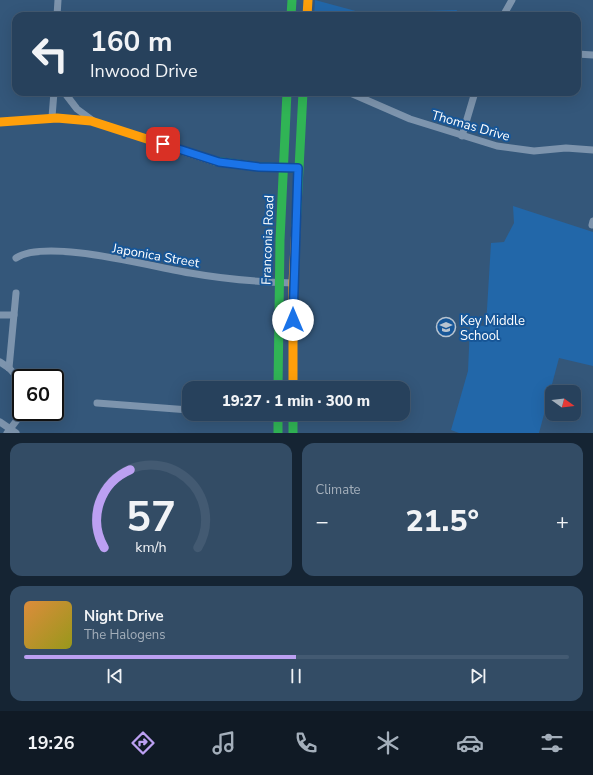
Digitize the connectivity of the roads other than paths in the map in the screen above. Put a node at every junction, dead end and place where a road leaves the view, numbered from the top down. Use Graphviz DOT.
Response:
graph roads {
  1 [pos="292,0"];
  2 [pos="308,0"];
  3 [pos="512,0"];
  4 [pos="55,1"];
  5 [pos="56,12"];
  6 [pos="291,12"];
  7 [pos="307,12"];
  8 [pos="505,12"];
  9 [pos="581,54"];
  10 [pos="593,55"];
  11 [pos="54,96"];
  12 [pos="67,96"];
  13 [pos="287,96"];
  14 [pos="303,96"];
  15 [pos="357,96"];
  16 [pos="474,96"];
  17 [pos="52,117"];
  18 [pos="93,121"];
  19 [pos="0,122"];
  20 [pos="462,136"];
  21 [pos="593,150"];
  22 [pos="282,168"];
  23 [pos="298,168"];
  24 [pos="16,258"];
  25 [pos="278,282"];
  26 [pos="293,283"];
  27 [pos="16,293"];
  28 [pos="0,315"];
  29 [pos="14,315"];
  30 [pos="0,362"];
  31 [pos="9,368"];
  32 [pos="12,371"];
  33 [pos="278,381"];
  34 [pos="293,381"];
  35 [pos="97,403"];
  36 [pos="182,409"];
  37 [pos="17,421"];
  38 [pos="278,421"];
  39 [pos="293,421"];
  40 [pos="0,422"];
  41 [pos="11,432"];
  42 [pos="278,433"];
  43 [pos="293,433"];
  1 -- 6 [label="main road"];
  2 -- 7 [label="main road"];
  3 -- 8 [label="street"];
  4 -- 5 [label="street"];
  9 -- 10 [label="street"];
  11 -- 17 [label="street"];
  12 -- 18 [label="street"];
  13 -- 22 [label="main road, Franconia Road"];
  14 -- 23 [label="main road"];
  15 -- 20 [label="street, Thomas Drive"];
  16 -- 20 [label="street"];
  17 -- 18 [label="main road"];
  17 -- 19 [label="main road"];
  18 -- 22 [label="main road"];
  20 -- 21 [label="street, Thomas Drive"];
  22 -- 23 [label="main road"];
  22 -- 25 [label="main road, Franconia Road"];
  23 -- 26 [label="main road"];
  24 -- 25 [label="street, Japonica Street"];
  25 -- 26 [label="street, Japonica Street"];
  25 -- 33 [label="main road, Franconia Road"];
  26 -- 34 [label="main road"];
  27 -- 29 [label="street"];
  28 -- 29 [label="street"];
  29 -- 31 [label="street"];
  30 -- 31 [label="street"];
  31 -- 32 [label="street"];
  35 -- 36 [label="street"];
  37 -- 41 [label="street"];
  38 -- 42 [label="main road"];
  39 -- 43 [label="main road"];
  40 -- 41 [label="street"];
}
